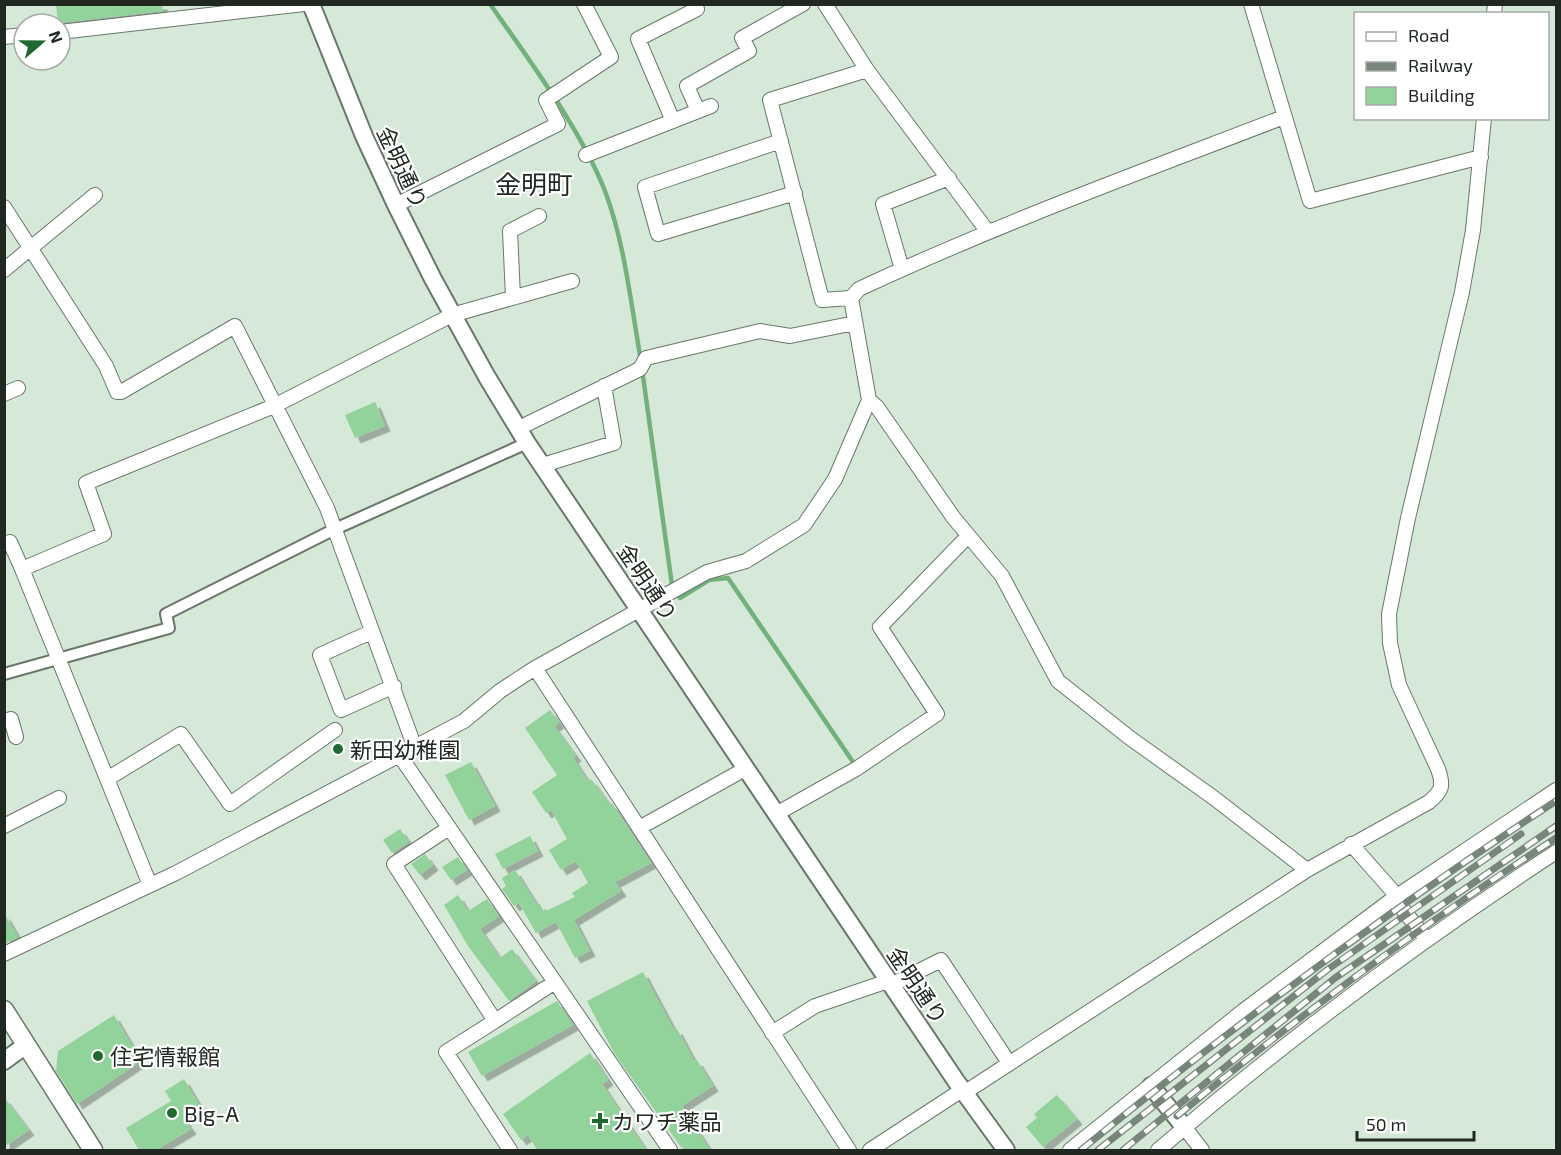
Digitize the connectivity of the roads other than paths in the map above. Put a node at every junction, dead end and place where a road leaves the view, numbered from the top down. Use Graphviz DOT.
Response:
graph roads {
  1 [pos="304,4"];
  2 [pos="311,4"];
  3 [pos="584,4"];
  4 [pos="695,4"];
  5 [pos="803,4"];
  6 [pos="825,4"];
  7 [pos="1251,4"];
  8 [pos="72,31"];
  9 [pos="867,70"];
  10 [pos="1284,117"];
  11 [pos="1485,120"];
  12 [pos="673,121"];
  13 [pos="781,141"];
  14 [pos="586,155"];
  15 [pos="1481,157"];
  16 [pos="949,178"];
  17 [pos="795,194"];
  18 [pos="95,195"];
  19 [pos="396,205"];
  20 [pos="4,207"];
  21 [pos="539,216"];
  22 [pos="988,232"];
  23 [pos="31,248"];
  24 [pos="902,268"];
  25 [pos="4,270"];
  26 [pos="572,280"];
  27 [pos="513,297"];
  28 [pos="851,298"];
  29 [pos="452,315"];
  30 [pos="855,323"];
  31 [pos="604,386"];
  32 [pos="18,388"];
  33 [pos="4,394"];
  34 [pos="869,400"];
  35 [pos="274,406"];
  36 [pos="523,436"];
  37 [pos="543,465"];
  38 [pos="335,529"];
  39 [pos="968,536"];
  40 [pos="4,544"];
  41 [pos="22,569"];
  42 [pos="640,610"];
  43 [pos="371,632"];
  44 [pos="58,659"];
  45 [pos="535,668"];
  46 [pos="4,674"];
  47 [pos="394,686"];
  48 [pos="4,721"];
  49 [pos="335,730"];
  50 [pos="16,737"];
  51 [pos="415,747"];
  52 [pos="400,756"];
  53 [pos="745,769"];
  54 [pos="107,779"];
  55 [pos="1557,790"];
  56 [pos="60,798"];
  57 [pos="776,814"];
  58 [pos="4,826"];
  59 [pos="449,828"];
  60 [pos="639,828"];
  61 [pos="1351,844"];
  62 [pos="1557,852"];
  63 [pos="1306,870"];
  64 [pos="150,885"];
  65 [pos="1396,897"];
  66 [pos="1427,940"];
  67 [pos="4,954"];
  68 [pos="555,982"];
  69 [pos="890,983"];
  70 [pos="4,1010"];
  71 [pos="495,1021"];
  72 [pos="772,1033"];
  73 [pos="26,1045"];
  74 [pos="4,1061"];
  75 [pos="1010,1063"];
  76 [pos="1151,1086"];
  77 [pos="963,1092"];
  78 [pos="1185,1128"];
  79 [pos="93,1150"];
  80 [pos="510,1150"];
  81 [pos="670,1150"];
  82 [pos="849,1150"];
  83 [pos="870,1150"];
  84 [pos="1006,1150"];
  85 [pos="1070,1150"];
  86 [pos="1158,1150"];
  87 [pos="1202,1150"];
  1 -- 8 [label="street"];
  2 -- 19 [label="street, 金明通り"];
  3 -- 19 [label="street"];
  4 -- 12 [label="street"];
  5 -- 12 [label="street"];
  6 -- 9 [label="street"];
  7 -- 10 [label="street"];
  9 -- 13 [label="street"];
  9 -- 16 [label="street"];
  10 -- 15 [label="street"];
  10 -- 22 [label="street"];
  11 -- 15 [label="street"];
  12 -- 14 [label="street"];
  13 -- 17 [label="street"];
  13 -- 17 [label="street"];
  15 -- 61 [label="street"];
  16 -- 22 [label="street"];
  16 -- 24 [label="street"];
  17 -- 28 [label="street"];
  18 -- 23 [label="street"];
  19 -- 29 [label="street, 金明通り"];
  20 -- 23 [label="street"];
  21 -- 27 [label="street"];
  22 -- 24 [label="street"];
  23 -- 25 [label="street"];
  23 -- 35 [label="street"];
  24 -- 28 [label="street"];
  26 -- 27 [label="street"];
  27 -- 29 [label="street"];
  28 -- 30 [label="street"];
  29 -- 35 [label="street"];
  29 -- 36 [label="street, 金明通り"];
  30 -- 31 [label="street"];
  30 -- 34 [label="street"];
  31 -- 36 [label="street"];
  31 -- 37 [label="street"];
  32 -- 33 [label="street"];
  34 -- 39 [label="street"];
  34 -- 42 [label="street"];
  35 -- 38 [label="street"];
  35 -- 41 [label="street"];
  36 -- 37 [label="street, 金明通り"];
  36 -- 38 [label="street"];
  37 -- 42 [label="street, 金明通り"];
  38 -- 43 [label="street"];
  38 -- 44 [label="street"];
  39 -- 57 [label="street"];
  39 -- 63 [label="street"];
  40 -- 41 [label="street"];
  41 -- 44 [label="street"];
  42 -- 45 [label="street"];
  42 -- 53 [label="street, 金明通り"];
  43 -- 47 [label="street"];
  43 -- 47 [label="street"];
  44 -- 46 [label="street"];
  44 -- 54 [label="street"];
  45 -- 51 [label="street"];
  45 -- 60 [label="street"];
  47 -- 51 [label="street"];
  48 -- 50 [label="street"];
  49 -- 54 [label="street"];
  51 -- 52 [label="street"];
  52 -- 59 [label="street"];
  52 -- 64 [label="street"];
  53 -- 57 [label="street, 金明通り"];
  53 -- 60 [label="street"];
  54 -- 64 [label="street"];
  55 -- 65 [label="street"];
  56 -- 58 [label="street"];
  57 -- 69 [label="street, 金明通り"];
  59 -- 68 [label="street"];
  59 -- 71 [label="street"];
  60 -- 72 [label="street"];
  61 -- 63 [label="street"];
  61 -- 65 [label="street"];
  62 -- 66 [label="street"];
  63 -- 75 [label="street"];
  64 -- 67 [label="street"];
  65 -- 66 [label="street"];
  65 -- 76 [label="street"];
  66 -- 78 [label="street"];
  68 -- 71 [label="street"];
  68 -- 81 [label="street"];
  69 -- 72 [label="street"];
  69 -- 75 [label="street"];
  69 -- 77 [label="street, 金明通り"];
  70 -- 73 [label="main road"];
  71 -- 80 [label="street"];
  72 -- 82 [label="street"];
  73 -- 74 [label="street"];
  73 -- 79 [label="main road"];
  75 -- 77 [label="street"];
  76 -- 78 [label="street"];
  76 -- 85 [label="street"];
  77 -- 83 [label="street"];
  77 -- 84 [label="street, 金明通り"];
  78 -- 86 [label="street"];
  78 -- 87 [label="street"];
}
